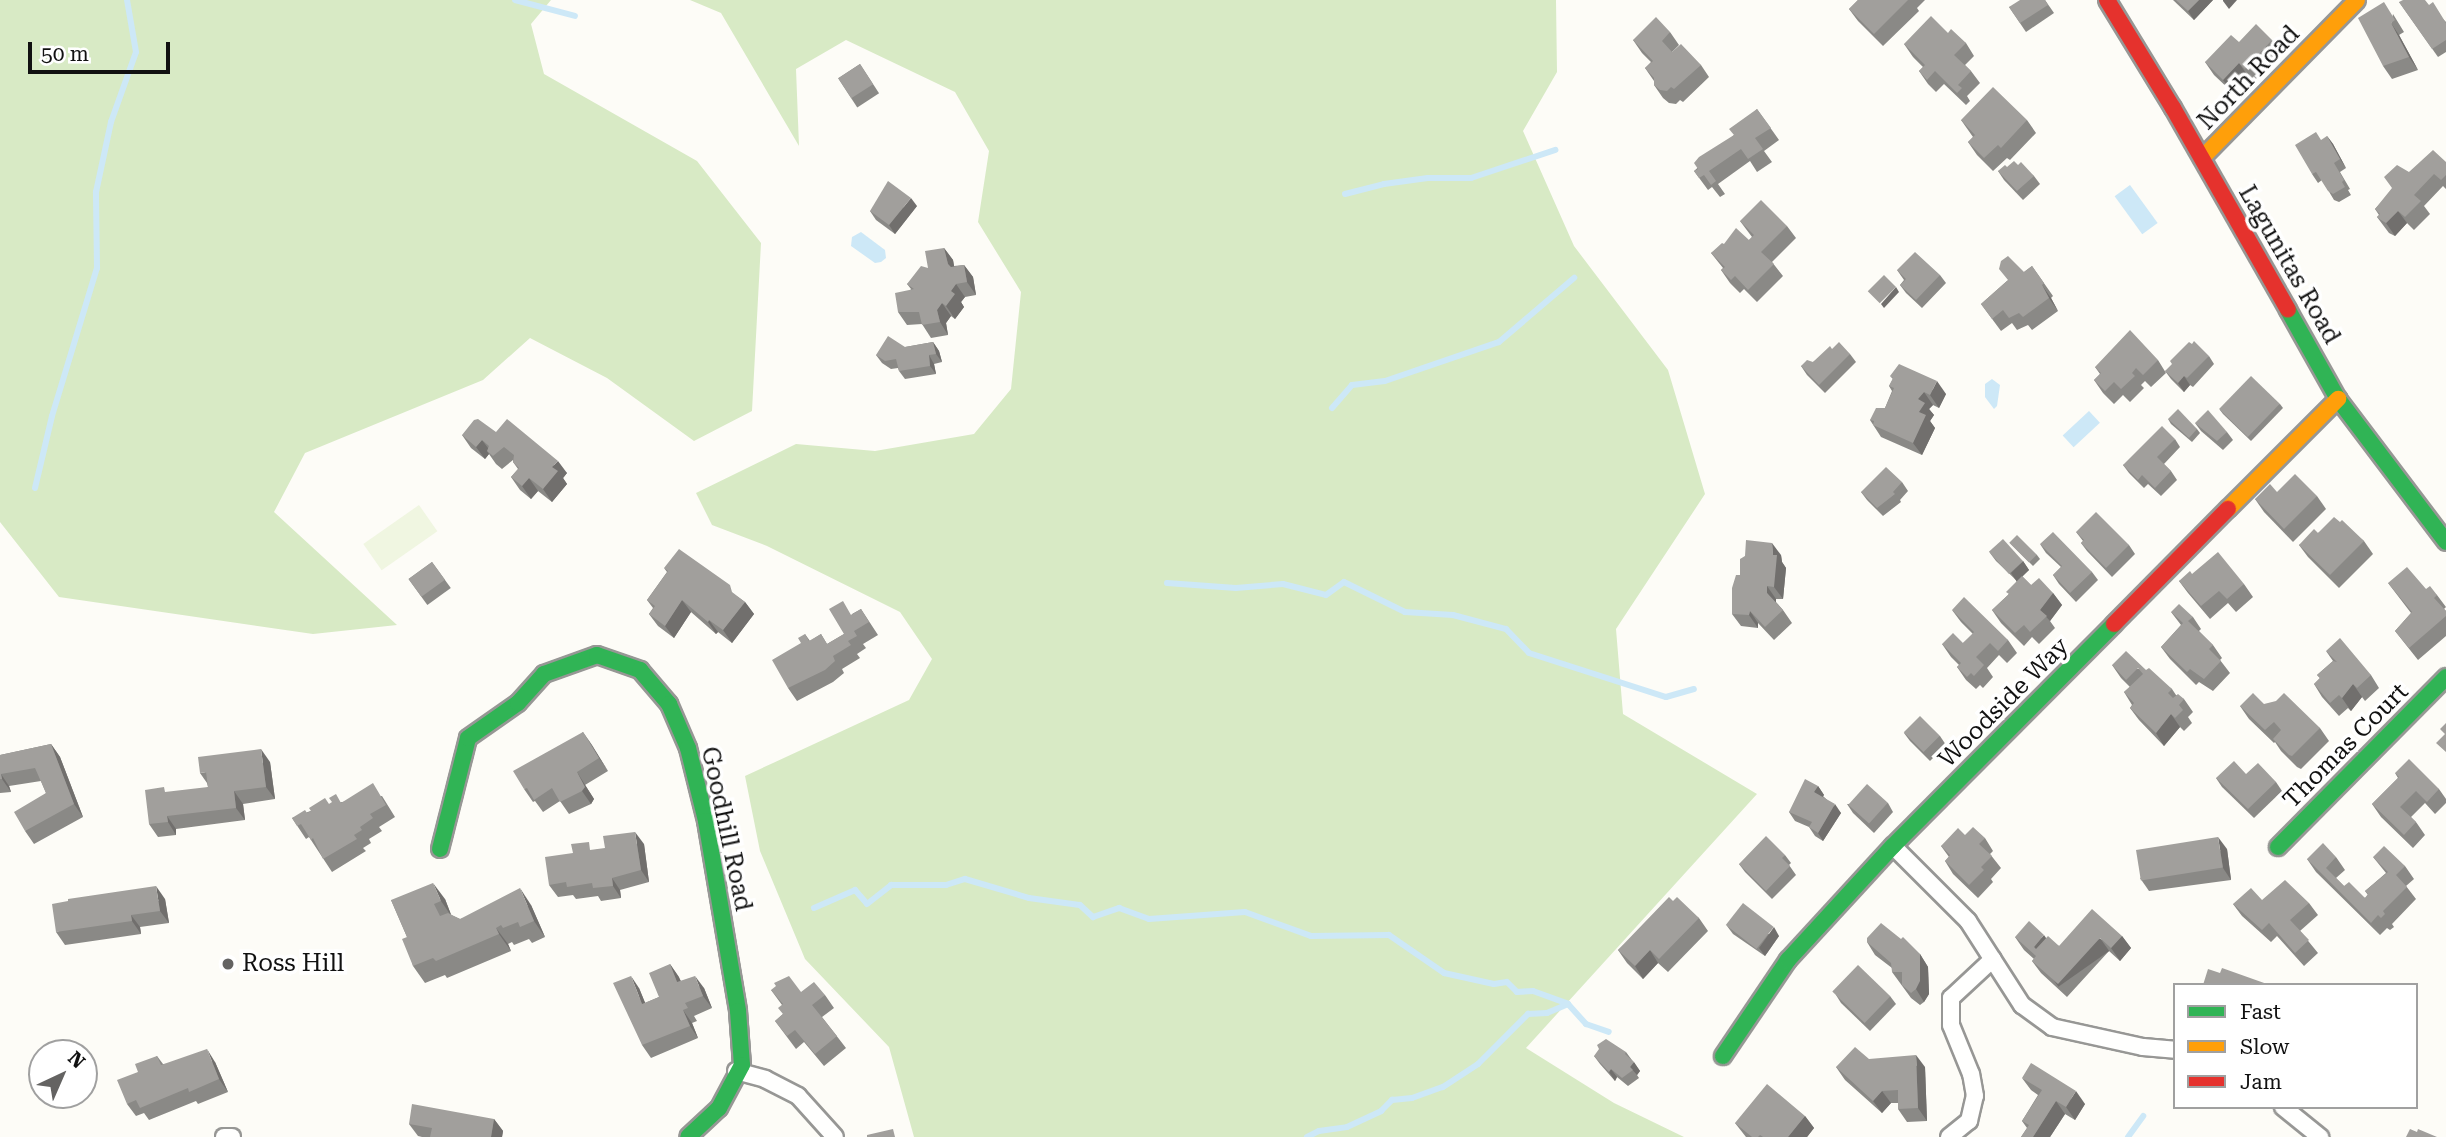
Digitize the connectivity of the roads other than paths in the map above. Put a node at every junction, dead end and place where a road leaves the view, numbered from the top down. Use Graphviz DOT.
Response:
graph roads {
  1 [pos="2107,0"];
  2 [pos="2357,0"];
  3 [pos="2202,159"];
  4 [pos="2339,399"];
  5 [pos="2446,542"];
  6 [pos="2446,677"];
  7 [pos="1894,846"];
  8 [pos="2278,847"];
  9 [pos="440,849"];
  10 [pos="1993,958"];
  11 [pos="2173,1050"];
  12 [pos="1723,1056"];
  13 [pos="736,1071"];
  14 [pos="2285,1109"];
  15 [pos="224,1137"];
  16 [pos="232,1137"];
  17 [pos="688,1137"];
  18 [pos="835,1137"];
  19 [pos="1949,1137"];
  20 [pos="2320,1137"];
  1 -- 3 [label="street, Lagunitas Road"];
  2 -- 3 [label="street, North Road"];
  3 -- 4 [label="street, Lagunitas Road"];
  4 -- 5 [label="street, Lagunitas Road"];
  4 -- 7 [label="street, Woodside Way"];
  6 -- 8 [label="street, Thomas Court"];
  7 -- 10 [label="street"];
  7 -- 12 [label="street, Woodside Way"];
  9 -- 13 [label="street, Goodhill Road"];
  10 -- 11 [label="street"];
  10 -- 19 [label="street"];
  13 -- 17 [label="street, Goodhill Road"];
  13 -- 18 [label="street"];
  14 -- 20 [label="street"];
  15 -- 16 [label="street"];
}
